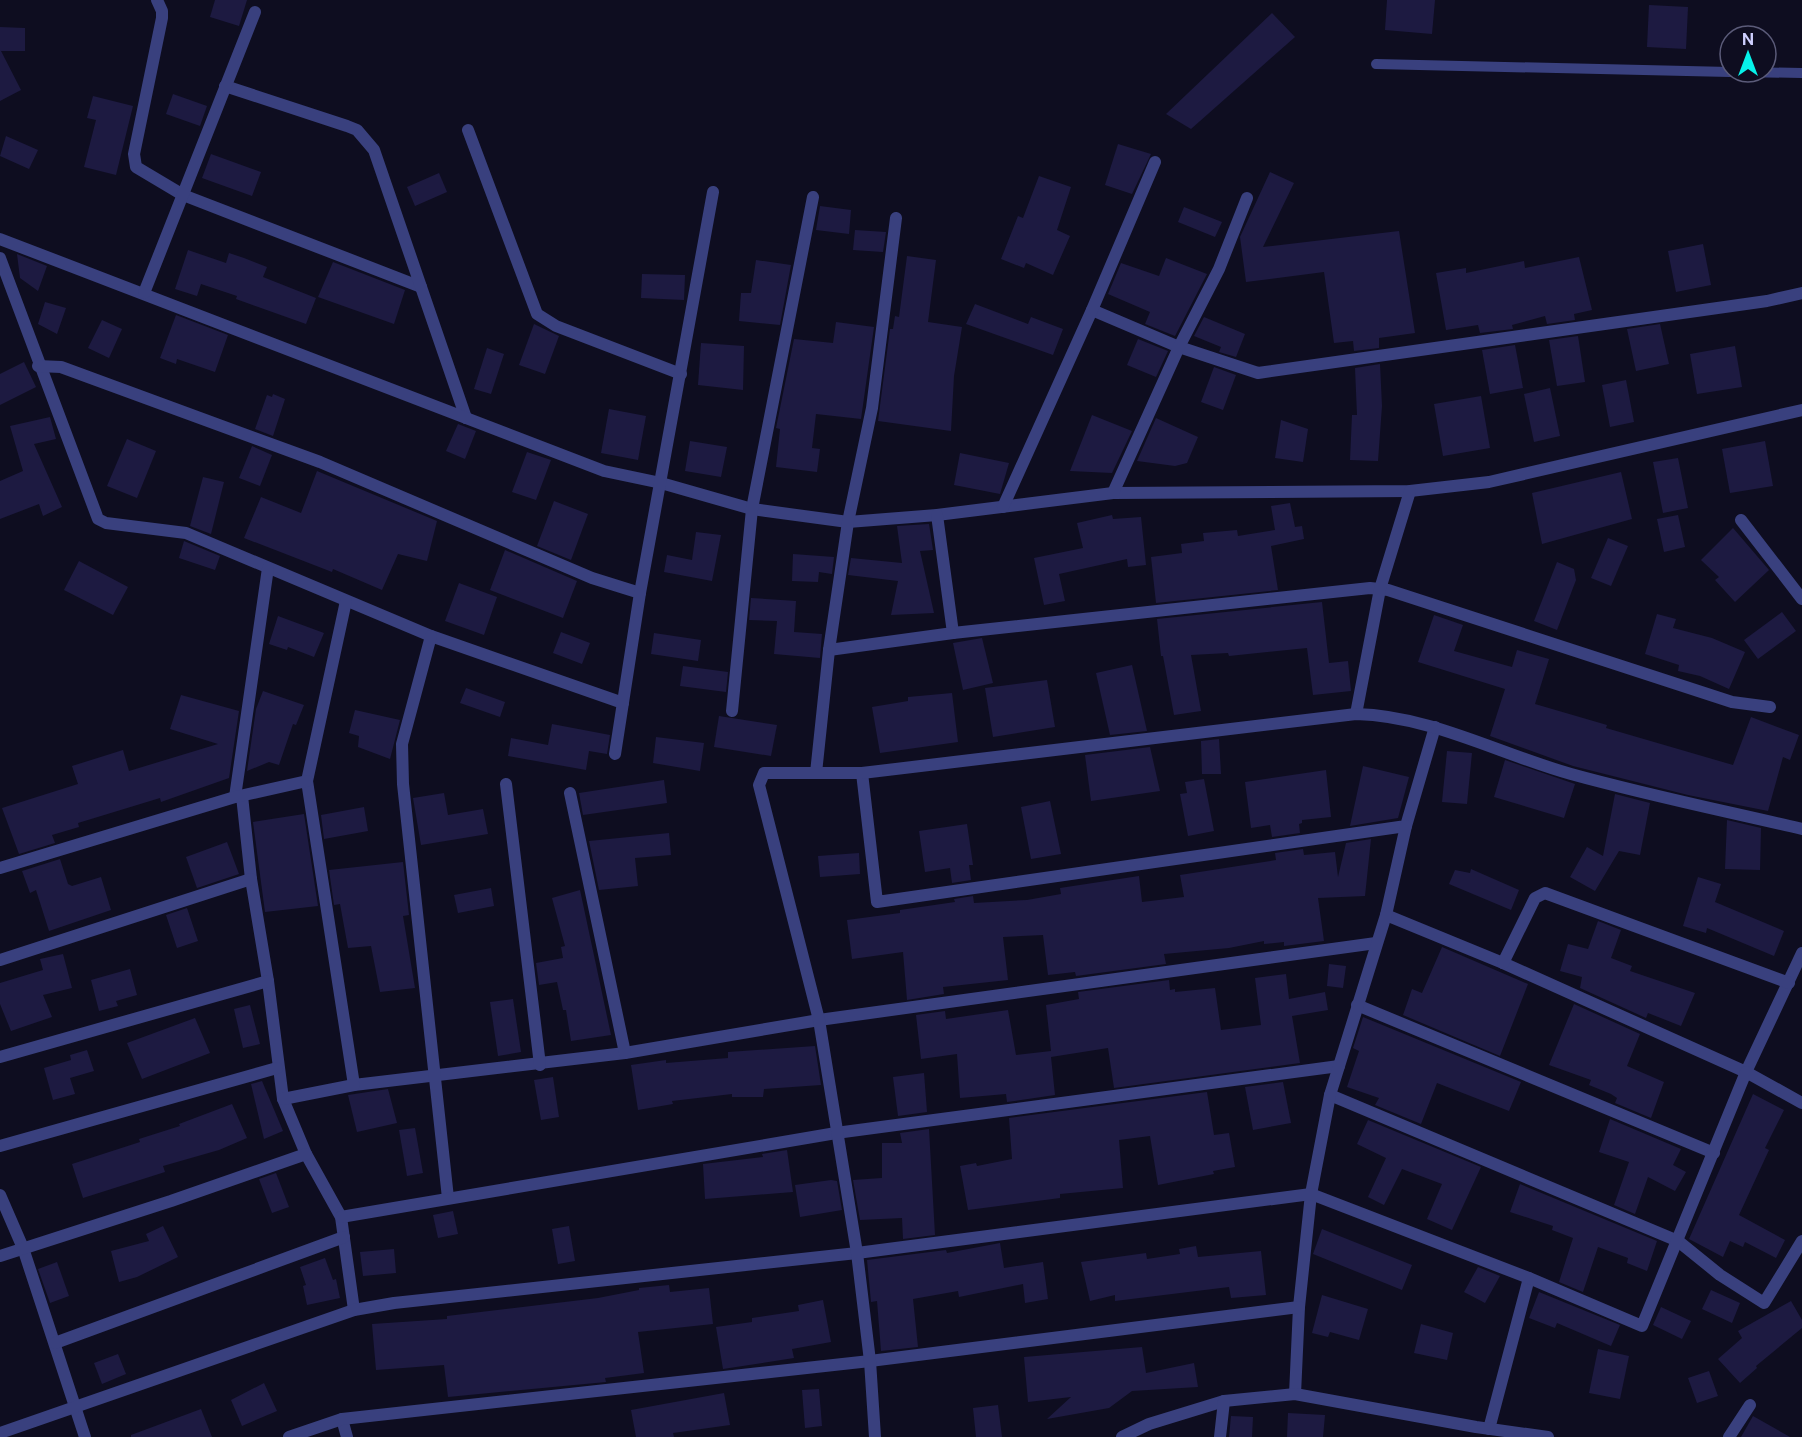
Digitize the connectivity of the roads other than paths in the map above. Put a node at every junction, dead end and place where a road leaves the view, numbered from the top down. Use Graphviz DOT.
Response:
graph roads {
  1 [pos="157,0"];
  2 [pos="255,12"];
  3 [pos="1376,64"];
  4 [pos="1718,72"];
  5 [pos="1778,73"];
  6 [pos="1802,73"];
  7 [pos="225,86"];
  8 [pos="468,130"];
  9 [pos="1155,162"];
  10 [pos="714,192"];
  11 [pos="183,195"];
  12 [pos="813,197"];
  13 [pos="1246,198"];
  14 [pos="896,218"];
  15 [pos="0,239"];
  16 [pos="0,258"];
  17 [pos="421,287"];
  18 [pos="144,293"];
  19 [pos="1802,293"];
  20 [pos="1092,310"];
  21 [pos="1179,347"];
  22 [pos="38,366"];
  23 [pos="681,374"];
  24 [pos="1802,410"];
  25 [pos="466,418"];
  26 [pos="661,483"];
  27 [pos="1410,491"];
  28 [pos="1113,493"];
  29 [pos="1003,507"];
  30 [pos="752,509"];
  31 [pos="937,515"];
  32 [pos="1741,520"];
  33 [pos="848,522"];
  34 [pos="268,568"];
  35 [pos="1380,589"];
  36 [pos="640,593"];
  37 [pos="1802,599"];
  38 [pos="346,601"];
  39 [pos="953,633"];
  40 [pos="431,636"];
  41 [pos="829,650"];
  42 [pos="623,703"];
  43 [pos="1770,707"];
  44 [pos="732,711"];
  45 [pos="1356,714"];
  46 [pos="1435,727"];
  47 [pos="615,754"];
  48 [pos="816,773"];
  49 [pos="862,773"];
  50 [pos="307,781"];
  51 [pos="506,784"];
  52 [pos="570,793"];
  53 [pos="238,797"];
  54 [pos="1406,826"];
  55 [pos="1802,829"];
  56 [pos="0,868"];
  57 [pos="251,879"];
  58 [pos="1386,915"];
  59 [pos="1376,943"];
  60 [pos="1802,952"];
  61 [pos="0,960"];
  62 [pos="1503,963"];
  63 [pos="268,981"];
  64 [pos="1789,983"];
  65 [pos="1357,1005"];
  66 [pos="819,1020"];
  67 [pos="626,1053"];
  68 [pos="0,1057"];
  69 [pos="540,1065"];
  70 [pos="1339,1066"];
  71 [pos="277,1068"];
  72 [pos="1746,1072"];
  73 [pos="436,1077"];
  74 [pos="354,1085"];
  75 [pos="1330,1095"];
  76 [pos="283,1099"];
  77 [pos="1802,1103"];
  78 [pos="836,1133"];
  79 [pos="0,1146"];
  80 [pos="1714,1153"];
  81 [pos="306,1154"];
  82 [pos="1311,1194"];
  83 [pos="0,1195"];
  84 [pos="448,1198"];
  85 [pos="341,1217"];
  86 [pos="344,1237"];
  87 [pos="1678,1241"];
  88 [pos="1802,1241"];
  89 [pos="23,1248"];
  90 [pos="857,1253"];
  91 [pos="0,1256"];
  92 [pos="1529,1278"];
  93 [pos="1299,1307"];
  94 [pos="354,1310"];
  95 [pos="55,1343"];
  96 [pos="870,1361"];
  97 [pos="1295,1394"];
  98 [pos="1224,1401"];
  99 [pos="74,1405"];
  100 [pos="1750,1405"];
  101 [pos="342,1419"];
  102 [pos="1480,1431"];
  103 [pos="0,1432"];
  104 [pos="85,1437"];
  105 [pos="289,1437"];
  106 [pos="347,1437"];
  107 [pos="875,1437"];
  108 [pos="1122,1437"];
  109 [pos="1220,1437"];
  110 [pos="1548,1437"];
  111 [pos="1729,1437"];
  1 -- 11 [label="street"];
  2 -- 7 [label="street"];
  3 -- 4 [label="lane"];
  5 -- 6 [label="lane"];
  7 -- 11 [label="street"];
  7 -- 17 [label="street"];
  8 -- 23 [label="street"];
  9 -- 20 [label="street"];
  10 -- 23 [label="street"];
  11 -- 17 [label="street"];
  11 -- 18 [label="street"];
  12 -- 30 [label="street"];
  13 -- 21 [label="street"];
  14 -- 33 [label="street"];
  15 -- 18 [label="street"];
  16 -- 22 [label="street"];
  17 -- 25 [label="street"];
  18 -- 25 [label="street"];
  19 -- 21 [label="street"];
  20 -- 21 [label="street"];
  20 -- 29 [label="street"];
  21 -- 28 [label="street"];
  22 -- 34 [label="street"];
  22 -- 36 [label="street"];
  23 -- 26 [label="street"];
  24 -- 27 [label="street"];
  25 -- 26 [label="street"];
  26 -- 30 [label="street"];
  26 -- 36 [label="street"];
  27 -- 28 [label="street"];
  27 -- 35 [label="street"];
  28 -- 29 [label="street"];
  29 -- 31 [label="street"];
  30 -- 33 [label="street"];
  30 -- 44 [label="street"];
  31 -- 33 [label="street"];
  31 -- 39 [label="street"];
  32 -- 37 [label="street"];
  33 -- 41 [label="street"];
  34 -- 38 [label="street"];
  34 -- 53 [label="street"];
  35 -- 39 [label="street"];
  35 -- 43 [label="street"];
  35 -- 45 [label="street"];
  36 -- 42 [label="street"];
  38 -- 40 [label="street"];
  38 -- 50 [label="street"];
  39 -- 41 [label="street"];
  40 -- 42 [label="street"];
  40 -- 73 [label="street"];
  41 -- 48 [label="street"];
  42 -- 47 [label="street"];
  45 -- 46 [label="street"];
  45 -- 49 [label="street"];
  46 -- 54 [label="street"];
  46 -- 55 [label="street"];
  48 -- 49 [label="street"];
  48 -- 66 [label="street"];
  49 -- 54 [label="street"];
  50 -- 53 [label="street"];
  50 -- 74 [label="street"];
  51 -- 69 [label="street"];
  52 -- 67 [label="street"];
  53 -- 56 [label="street"];
  53 -- 57 [label="street"];
  54 -- 58 [label="street"];
  57 -- 61 [label="street"];
  57 -- 63 [label="street"];
  58 -- 59 [label="street"];
  58 -- 62 [label="street"];
  59 -- 65 [label="street"];
  59 -- 66 [label="street"];
  60 -- 64 [label="street"];
  62 -- 64 [label="street"];
  62 -- 72 [label="street"];
  63 -- 68 [label="street"];
  63 -- 71 [label="street"];
  64 -- 72 [label="street"];
  65 -- 70 [label="street"];
  65 -- 80 [label="street"];
  66 -- 67 [label="street"];
  66 -- 78 [label="street"];
  67 -- 69 [label="street"];
  69 -- 73 [label="street"];
  70 -- 75 [label="street"];
  70 -- 78 [label="street"];
  71 -- 76 [label="street"];
  71 -- 79 [label="street"];
  72 -- 77 [label="street"];
  72 -- 80 [label="street"];
  73 -- 74 [label="street"];
  73 -- 84 [label="street"];
  74 -- 76 [label="street"];
  75 -- 82 [label="street"];
  75 -- 87 [label="street"];
  76 -- 81 [label="street"];
  78 -- 84 [label="street"];
  78 -- 90 [label="street"];
  80 -- 87 [label="street"];
  81 -- 85 [label="street"];
  81 -- 89 [label="street"];
  82 -- 90 [label="street"];
  82 -- 92 [label="street"];
  82 -- 93 [label="street"];
  83 -- 89 [label="street"];
  84 -- 85 [label="street"];
  85 -- 86 [label="street"];
  86 -- 94 [label="street"];
  86 -- 95 [label="street"];
  87 -- 88 [label="street"];
  87 -- 92 [label="street"];
  89 -- 91 [label="street"];
  89 -- 95 [label="street"];
  90 -- 94 [label="street"];
  90 -- 96 [label="street"];
  92 -- 102 [label="street"];
  93 -- 96 [label="street"];
  93 -- 97 [label="street"];
  94 -- 99 [label="street"];
  95 -- 99 [label="street"];
  96 -- 101 [label="street"];
  96 -- 107 [label="street"];
  97 -- 98 [label="street"];
  97 -- 102 [label="street"];
  98 -- 108 [label="street"];
  98 -- 109 [label="street"];
  99 -- 103 [label="street"];
  99 -- 104 [label="street"];
  100 -- 111 [label="street"];
  101 -- 105 [label="street"];
  101 -- 106 [label="street"];
  102 -- 110 [label="street"];
}
